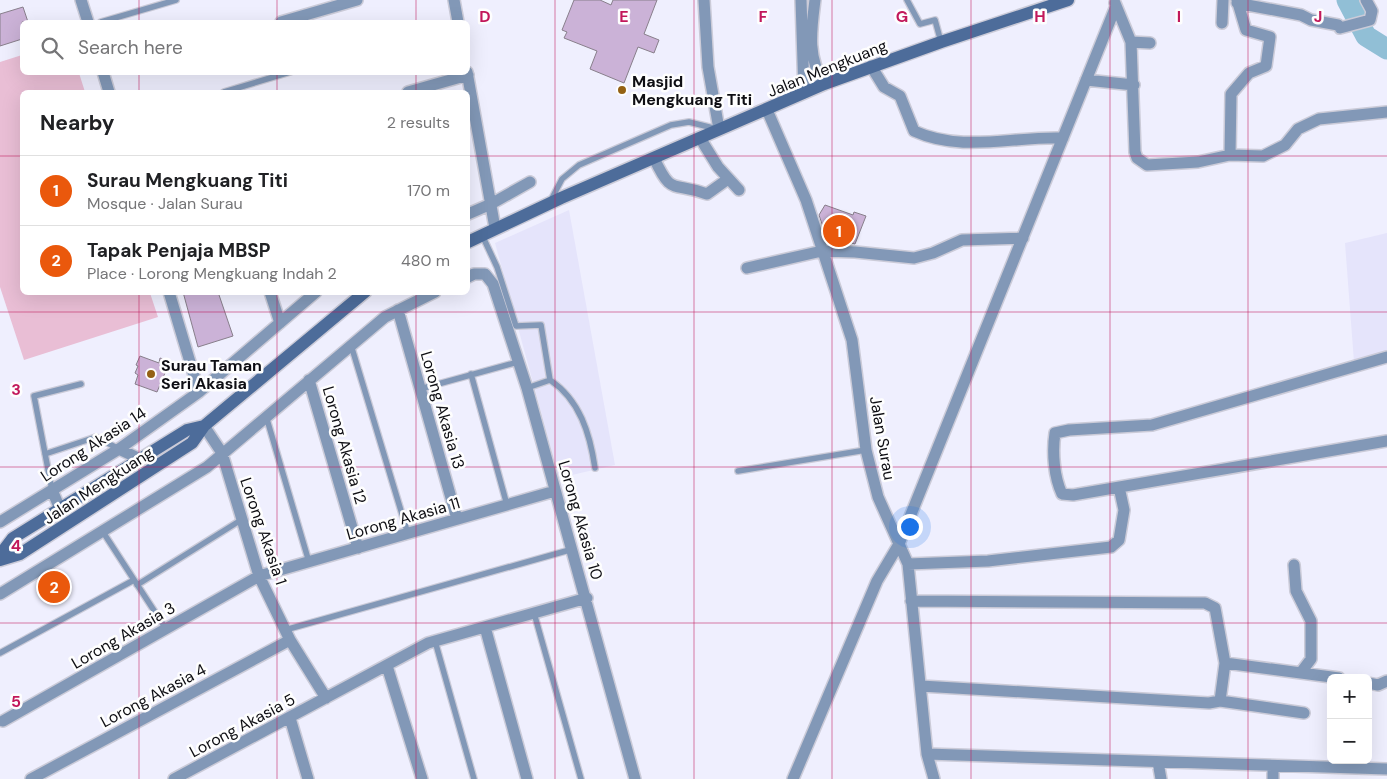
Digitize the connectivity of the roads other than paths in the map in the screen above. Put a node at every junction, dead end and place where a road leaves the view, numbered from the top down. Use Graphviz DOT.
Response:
graph roads {
  1 [pos="81,0"];
  2 [pos="176,0"];
  3 [pos="357,0"];
  4 [pos="454,0"];
  5 [pos="704,0"];
  6 [pos="801,0"];
  7 [pos="815,0"];
  8 [pos="907,0"];
  9 [pos="1068,0"];
  10 [pos="1223,0"];
  11 [pos="1366,0"];
  12 [pos="1237,2"];
  13 [pos="1115,3"];
  14 [pos="87,20"];
  15 [pos="107,20"];
  16 [pos="288,20"];
  17 [pos="457,20"];
  18 [pos="1222,23"];
  19 [pos="941,42"];
  20 [pos="1131,42"];
  21 [pos="1150,43"];
  22 [pos="871,66"];
  23 [pos="107,75"];
  24 [pos="280,75"];
  25 [pos="464,75"];
  26 [pos="467,75"];
  27 [pos="821,79"];
  28 [pos="802,80"];
  29 [pos="1086,80"];
  30 [pos="1134,85"];
  31 [pos="109,90"];
  32 [pos="231,90"];
  33 [pos="415,90"];
  34 [pos="470,90"];
  35 [pos="470,90"];
  36 [pos="804,93"];
  37 [pos="767,110"];
  38 [pos="1387,112"];
  39 [pos="719,129"];
  40 [pos="700,138"];
  41 [pos="1063,138"];
  42 [pos="1230,155"];
  43 [pos="654,158"];
  44 [pos="728,178"];
  45 [pos="530,182"];
  46 [pos="739,190"];
  47 [pos="491,204"];
  48 [pos="548,204"];
  49 [pos="470,213"];
  50 [pos="495,228"];
  51 [pos="482,235"];
  52 [pos="1023,238"];
  53 [pos="470,241"];
  54 [pos="822,251"];
  55 [pos="747,268"];
  56 [pos="470,277"];
  57 [pos="170,295"];
  58 [pos="271,295"];
  59 [pos="313,295"];
  60 [pos="361,295"];
  61 [pos="429,295"];
  62 [pos="398,310"];
  63 [pos="280,323"];
  64 [pos="351,345"];
  65 [pos="1387,357"];
  66 [pos="518,362"];
  67 [pos="471,374"];
  68 [pos="309,380"];
  69 [pos="550,380"];
  70 [pos="81,384"];
  71 [pos="527,388"];
  72 [pos="420,389"];
  73 [pos="199,392"];
  74 [pos="266,416"];
  75 [pos="204,426"];
  76 [pos="1387,441"];
  77 [pos="120,449"];
  78 [pos="866,450"];
  79 [pos="45,454"];
  80 [pos="222,454"];
  81 [pos="140,459"];
  82 [pos="595,468"];
  83 [pos="738,471"];
  84 [pos="1119,487"];
  85 [pos="52,490"];
  86 [pos="555,491"];
  87 [pos="508,505"];
  88 [pos="60,509"];
  89 [pos="457,519"];
  90 [pos="240,520"];
  91 [pos="0,522"];
  92 [pos="103,532"];
  93 [pos="408,534"];
  94 [pos="899,544"];
  95 [pos="358,548"];
  96 [pos="573,549"];
  97 [pos="0,555"];
  98 [pos="0,560"];
  99 [pos="309,562"];
  100 [pos="908,564"];
  101 [pos="1294,565"];
  102 [pos="259,576"];
  103 [pos="135,583"];
  104 [pos="0,594"];
  105 [pos="587,598"];
  106 [pos="911,601"];
  107 [pos="534,613"];
  108 [pos="485,627"];
  109 [pos="166,629"];
  110 [pos="287,635"];
  111 [pos="435,641"];
  112 [pos="0,653"];
  113 [pos="1225,663"];
  114 [pos="387,666"];
  115 [pos="1302,671"];
  116 [pos="1327,676"];
  117 [pos="1387,681"];
  118 [pos="1372,683"];
  119 [pos="921,686"];
  120 [pos="326,698"];
  121 [pos="1220,701"];
  122 [pos="1304,713"];
  123 [pos="290,718"];
  124 [pos="3,721"];
  125 [pos="926,754"];
  126 [pos="1158,762"];
  127 [pos="1273,766"];
  128 [pos="1387,769"];
  129 [pos="31,779"];
  130 [pos="174,779"];
  131 [pos="308,779"];
  132 [pos="422,779"];
  133 [pos="474,779"];
  134 [pos="528,779"];
  135 [pos="581,779"];
  136 [pos="636,779"];
  137 [pos="793,779"];
  138 [pos="934,779"];
  139 [pos="1161,779"];
  140 [pos="1273,779"];
  1 -- 14 [label="street"];
  2 -- 15 [label="lane"];
  3 -- 16 [label="street"];
  4 -- 17 [label="street"];
  5 -- 39 [label="street"];
  6 -- 28 [label="street"];
  7 -- 27 [label="street"];
  8 -- 19 [label="lane"];
  9 -- 19 [label="main road, Jalan Mengkuang"];
  10 -- 18 [label="street"];
  11 -- 12 [label="street"];
  12 -- 42 [label="street"];
  13 -- 20 [label="street"];
  13 -- 29 [label="street"];
  19 -- 22 [label="main road, Jalan Mengkuang"];
  20 -- 21 [label="street"];
  20 -- 30 [label="street"];
  22 -- 27 [label="main road, Jalan Mengkuang"];
  22 -- 41 [label="street"];
  23 -- 31 [label="street"];
  24 -- 32 [label="lane"];
  25 -- 33 [label="street"];
  26 -- 35 [label="street"];
  27 -- 28 [label="street"];
  27 -- 36 [label="main road, Jalan Mengkuang"];
  28 -- 36 [label="street"];
  29 -- 30 [label="street"];
  29 -- 41 [label="street"];
  30 -- 42 [label="street"];
  34 -- 47 [label="street"];
  36 -- 37 [label="main road, Jalan Mengkuang"];
  37 -- 39 [label="main road, Jalan Mengkuang"];
  37 -- 54 [label="street, Jalan Surau"];
  38 -- 42 [label="street"];
  39 -- 40 [label="main road, Jalan Mengkuang"];
  39 -- 48 [label="lane"];
  40 -- 43 [label="main road, Jalan Mengkuang"];
  40 -- 44 [label="street"];
  41 -- 52 [label="street"];
  43 -- 44 [label="street"];
  43 -- 48 [label="main road, Jalan Mengkuang"];
  44 -- 46 [label="street"];
  45 -- 47 [label="street"];
  47 -- 49 [label="street"];
  47 -- 50 [label="street"];
  48 -- 50 [label="main road, Jalan Mengkuang"];
  50 -- 51 [label="main road, Jalan Mengkuang"];
  51 -- 53 [label="main road, Jalan Mengkuang"];
  51 -- 69 [label="lane"];
  52 -- 54 [label="street"];
  52 -- 94 [label="street"];
  54 -- 55 [label="street"];
  54 -- 78 [label="street, Jalan Surau"];
  56 -- 66 [label="street, Lorong Akasia 10"];
  57 -- 73 [label="street"];
  58 -- 63 [label="street"];
  59 -- 63 [label="street, Lorong Akasia 14"];
  60 -- 75 [label="main road, Jalan Mengkuang"];
  61 -- 62 [label="street"];
  62 -- 64 [label="street"];
  62 -- 72 [label="street, Lorong Akasia 13"];
  63 -- 73 [label="street, Lorong Akasia 14"];
  64 -- 68 [label="street"];
  64 -- 93 [label="lane"];
  65 -- 84 [label="street"];
  66 -- 67 [label="lane"];
  66 -- 71 [label="street, Lorong Akasia 10"];
  67 -- 72 [label="lane"];
  67 -- 87 [label="lane"];
  68 -- 74 [label="street"];
  68 -- 95 [label="street, Lorong Akasia 12"];
  69 -- 71 [label="lane"];
  69 -- 82 [label="lane"];
  70 -- 79 [label="lane"];
  71 -- 86 [label="street, Lorong Akasia 10"];
  72 -- 89 [label="street, Lorong Akasia 13"];
  73 -- 77 [label="street, Lorong Akasia 14"];
  74 -- 80 [label="street"];
  74 -- 99 [label="lane"];
  75 -- 80 [label="street, Lorong Akasia 1"];
  75 -- 81 [label="main road, Jalan Mengkuang"];
  75 -- 98 [label="main road, Jalan Mengkuang"];
  76 -- 84 [label="street"];
  77 -- 79 [label="lane"];
  77 -- 81 [label="street"];
  77 -- 85 [label="street, Lorong Akasia 14"];
  78 -- 83 [label="lane"];
  78 -- 94 [label="street, Jalan Surau"];
  79 -- 85 [label="lane"];
  80 -- 90 [label="street, Lorong Akasia 1"];
  80 -- 92 [label="street"];
  81 -- 88 [label="main road, Jalan Mengkuang"];
  84 -- 100 [label="street"];
  85 -- 88 [label="street"];
  85 -- 91 [label="street, Lorong Akasia 14"];
  86 -- 87 [label="street, Lorong Akasia 11"];
  86 -- 96 [label="street, Lorong Akasia 10"];
  87 -- 89 [label="street, Lorong Akasia 11"];
  88 -- 97 [label="main road, Jalan Mengkuang"];
  89 -- 93 [label="street, Lorong Akasia 11"];
  90 -- 102 [label="street, Lorong Akasia 1"];
  90 -- 103 [label="lane"];
  92 -- 103 [label="lane"];
  92 -- 104 [label="street"];
  93 -- 95 [label="street, Lorong Akasia 11"];
  94 -- 100 [label="street, Jalan Surau"];
  94 -- 137 [label="street"];
  95 -- 99 [label="street, Lorong Akasia 11"];
  96 -- 105 [label="street, Lorong Akasia 10"];
  96 -- 110 [label="lane"];
  99 -- 102 [label="street, Lorong Akasia 11"];
  100 -- 106 [label="street, Jalan Surau"];
  101 -- 115 [label="street"];
  102 -- 109 [label="street, Lorong Akasia 3"];
  102 -- 110 [label="street, Lorong Akasia 1"];
  103 -- 109 [label="lane"];
  103 -- 112 [label="lane"];
  105 -- 107 [label="street, Lorong Akasia 5"];
  105 -- 136 [label="street, Lorong Akasia 10"];
  106 -- 113 [label="street"];
  106 -- 119 [label="street, Jalan Surau"];
  107 -- 108 [label="street, Lorong Akasia 5"];
  107 -- 135 [label="lane"];
  108 -- 111 [label="street, Lorong Akasia 5"];
  108 -- 134 [label="street"];
  109 -- 124 [label="street, Lorong Akasia 3"];
  110 -- 120 [label="street, Lorong Akasia 1"];
  110 -- 129 [label="street, Lorong Akasia 4"];
  111 -- 114 [label="street, Lorong Akasia 5"];
  111 -- 133 [label="lane"];
  113 -- 115 [label="street"];
  113 -- 121 [label="street"];
  114 -- 120 [label="street, Lorong Akasia 5"];
  114 -- 132 [label="street"];
  115 -- 116 [label="street"];
  117 -- 118 [label="street"];
  119 -- 121 [label="street"];
  119 -- 125 [label="street, Jalan Surau"];
  120 -- 123 [label="street, Lorong Akasia 5"];
  121 -- 122 [label="street"];
  123 -- 130 [label="street, Lorong Akasia 5"];
  123 -- 131 [label="street"];
  125 -- 126 [label="street"];
  125 -- 138 [label="street, Jalan Surau"];
  126 -- 127 [label="street"];
  126 -- 139 [label="street"];
  127 -- 128 [label="street"];
  127 -- 140 [label="street"];
}
